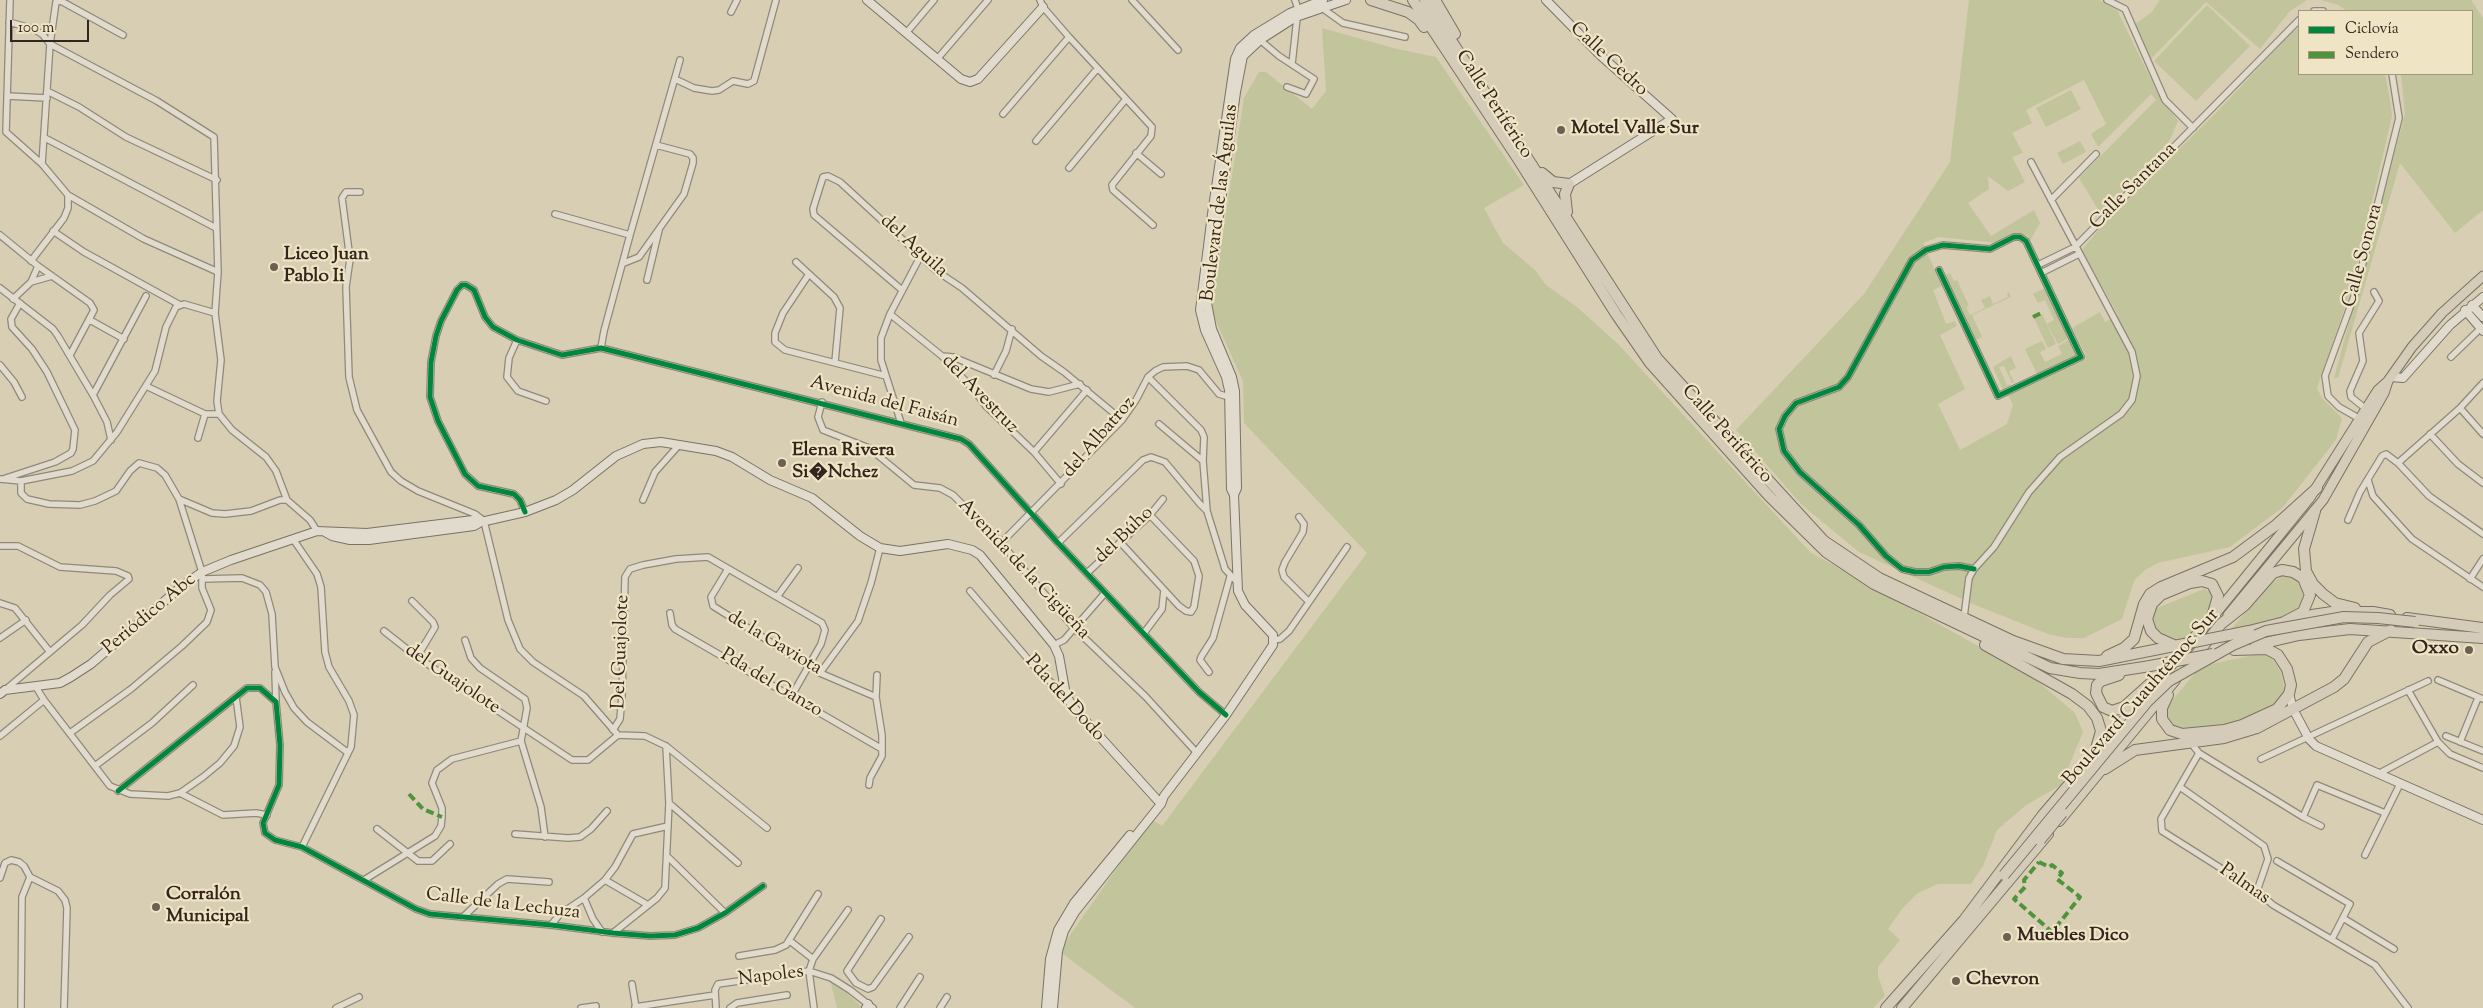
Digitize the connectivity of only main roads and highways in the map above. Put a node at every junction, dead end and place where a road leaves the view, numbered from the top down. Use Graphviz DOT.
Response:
graph roads {
  1 [pos="1371,0"];
  2 [pos="1413,0"];
  3 [pos="1425,0"];
  4 [pos="1435,0"];
  5 [pos="1446,50"];
  6 [pos="1470,70"];
  7 [pos="1532,164"];
  8 [pos="1568,217"];
  9 [pos="2483,276"];
  10 [pos="2390,379"];
  11 [pos="2317,488"];
  12 [pos="2315,511"];
  13 [pos="2373,612"];
  14 [pos="2212,617"];
  15 [pos="1951,622"];
  16 [pos="2284,622"];
  17 [pos="2221,624"];
  18 [pos="2483,628"];
  19 [pos="2441,629"];
  20 [pos="2391,630"];
  21 [pos="2483,638"];
  22 [pos="2178,646"];
  23 [pos="2234,650"];
  24 [pos="2090,661"];
  25 [pos="2128,670"];
  26 [pos="2167,672"];
  27 [pos="2181,674"];
  28 [pos="2189,738"];
  29 [pos="2091,761"];
  30 [pos="2098,774"];
  31 [pos="2007,877"];
  32 [pos="1992,884"];
  33 [pos="2004,888"];
  34 [pos="1886,1008"];
  35 [pos="1902,1008"];
  1 -- 5 [label="highway"];
  2 -- 5 [label="highway, Calle Periférico"];
  3 -- 6 [label="highway, Calle Periférico"];
  4 -- 6 [label="highway"];
  5 -- 15 [label="highway, Calle Periférico"];
  6 -- 7 [label="highway, Calle Periférico"];
  7 -- 8 [label="highway, Calle Periférico"];
  7 -- 8 [label="highway"];
  8 -- 24 [label="highway, Calle Periférico"];
  9 -- 10 [label="main road, Boulevard Cuauhtémoc Sur"];
  10 -- 11 [label="main road, Boulevard Cuauhtémoc Sur"];
  10 -- 12 [label="main road, Boulevard Cuauhtémoc Sur"];
  11 -- 14 [label="main road, Boulevard Cuauhtémoc Sur"];
  11 -- 24 [label="highway"];
  12 -- 13 [label="highway"];
  12 -- 17 [label="main road, Boulevard Cuauhtémoc Sur"];
  13 -- 16 [label="highway, Calle Periférico"];
  13 -- 19 [label="highway"];
  14 -- 22 [label="highway"];
  14 -- 26 [label="highway, Boulevard Cuauhtémoc Sur"];
  15 -- 25 [label="highway, Calle Periférico"];
  15 -- 29 [label="highway"];
  16 -- 17 [label="highway"];
  16 -- 22 [label="highway, Calle Periférico, bridge"];
  17 -- 27 [label="highway, Boulevard Cuauhtémoc Sur"];
  18 -- 19 [label="highway"];
  19 -- 20 [label="highway"];
  19 -- 21 [label="highway"];
  19 -- 31 [label="highway, bridge"];
  20 -- 23 [label="highway"];
  20 -- 28 [label="highway"];
  22 -- 24 [label="highway, Calle Periférico"];
  23 -- 25 [label="highway, Calle Periférico, bridge"];
  23 -- 28 [label="highway"];
  25 -- 26 [label="highway"];
  26 -- 29 [label="highway, Boulevard Cuauhtémoc Sur"];
  27 -- 28 [label="highway"];
  27 -- 30 [label="highway, Boulevard Cuauhtémoc Sur"];
  28 -- 30 [label="highway"];
  29 -- 32 [label="highway, Boulevard Cuauhtémoc Sur"];
  30 -- 33 [label="highway, Boulevard Cuauhtémoc Sur"];
  31 -- 32 [label="highway"];
  31 -- 33 [label="highway"];
  32 -- 34 [label="highway, Boulevard Cuauhtémoc Sur"];
  33 -- 35 [label="highway, Boulevard Cuauhtémoc Sur"];
}
